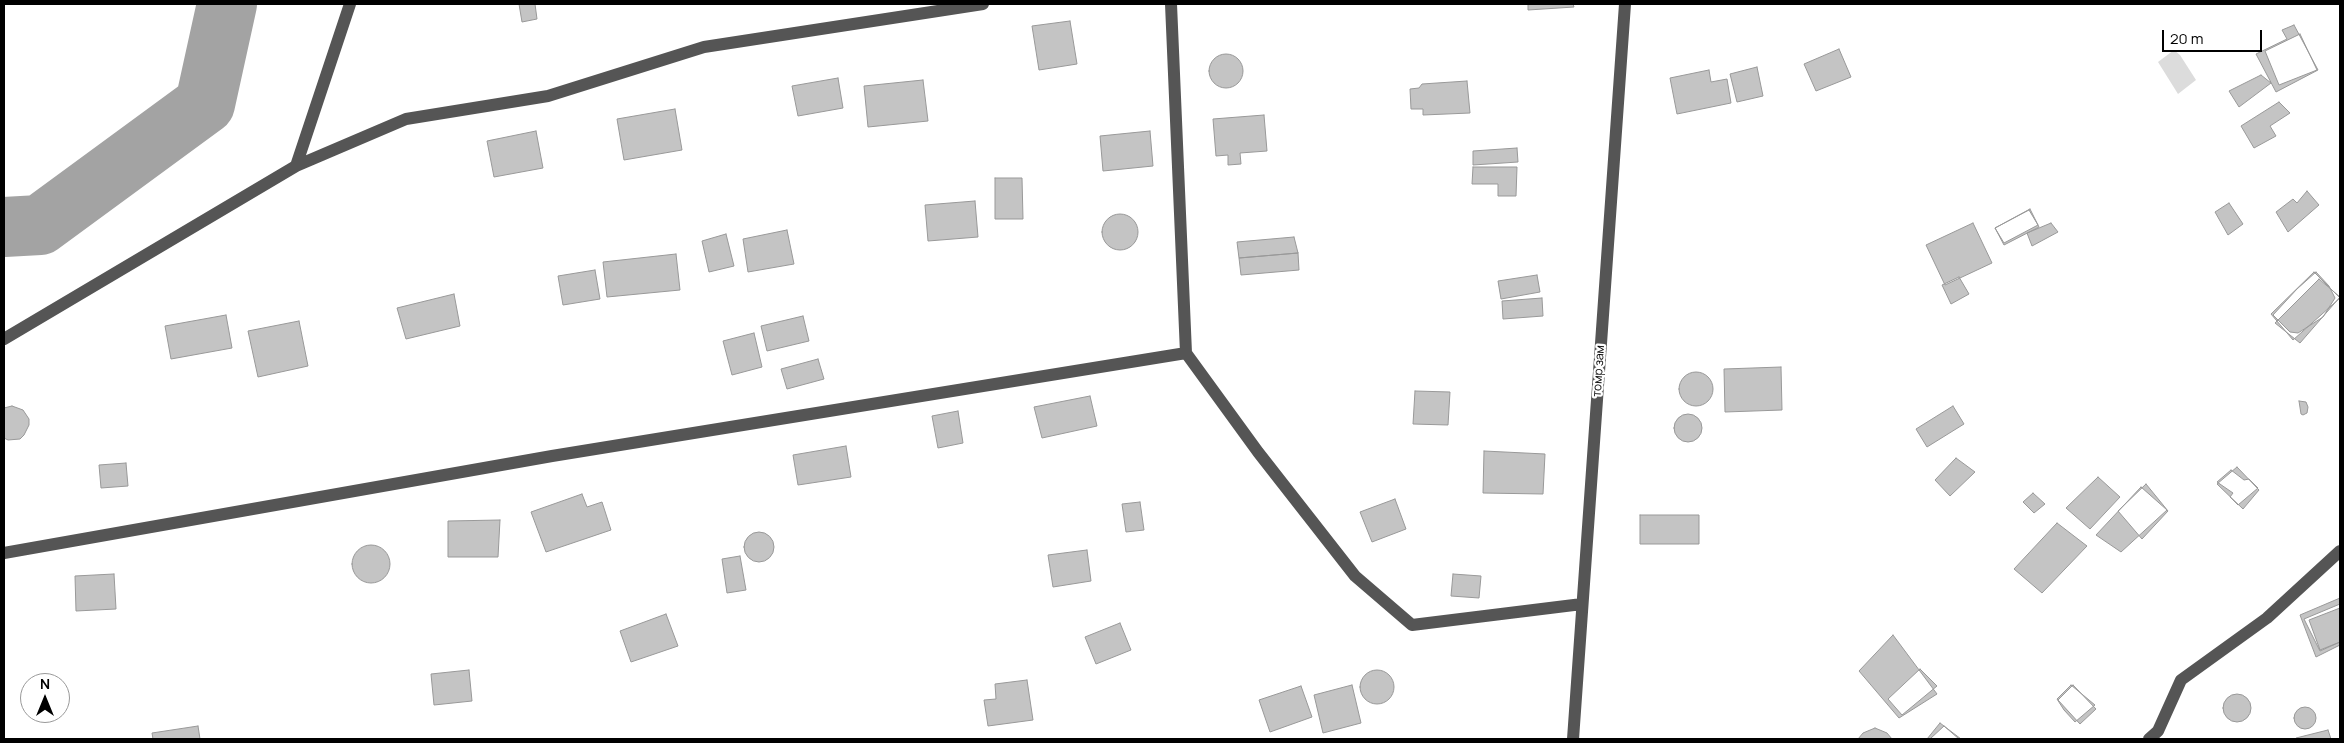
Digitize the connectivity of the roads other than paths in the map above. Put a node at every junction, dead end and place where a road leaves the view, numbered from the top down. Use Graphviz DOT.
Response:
graph roads {
  1 [pos="350,4"];
  2 [pos="983,4"];
  3 [pos="1171,4"];
  4 [pos="1625,4"];
  5 [pos="296,166"];
  6 [pos="4,340"];
  7 [pos="1186,353"];
  8 [pos="2340,551"];
  9 [pos="4,553"];
  10 [pos="1582,604"];
  11 [pos="1573,739"];
  12 [pos="2149,739"];
  1 -- 5 [label="street"];
  2 -- 5 [label="street"];
  3 -- 7 [label="street"];
  4 -- 10 [label="street, томр зам"];
  5 -- 6 [label="street"];
  7 -- 9 [label="street"];
  7 -- 10 [label="street"];
  8 -- 12 [label="street"];
  10 -- 11 [label="street, томр зам"];
}
